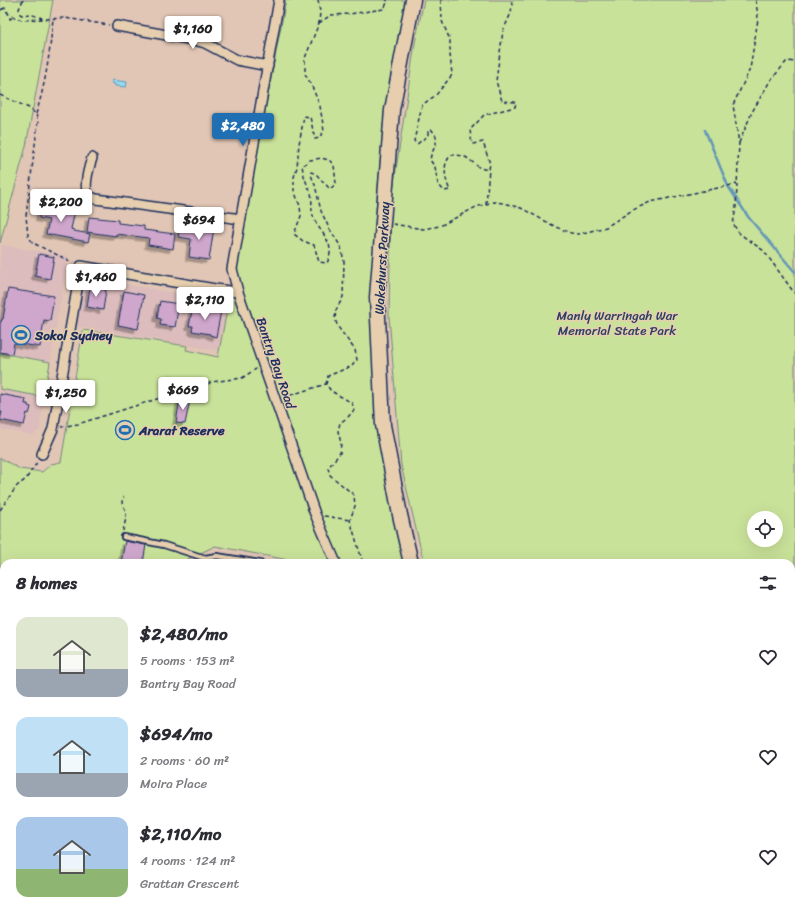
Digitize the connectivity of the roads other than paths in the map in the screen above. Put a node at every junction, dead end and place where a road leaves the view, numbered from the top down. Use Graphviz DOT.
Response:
graph roads {
  1 [pos="279,0"];
  2 [pos="413,0"];
  3 [pos="117,26"];
  4 [pos="268,66"];
  5 [pos="92,158"];
  6 [pos="241,219"];
  7 [pos="238,292"];
  8 [pos="42,454"];
  9 [pos="124,537"];
  10 [pos="227,559"];
  11 [pos="334,559"];
  12 [pos="411,559"];
  1 -- 4 [label="street, Bantry Bay Road"];
  2 -- 12 [label="main road, Wakehurst Parkway"];
  3 -- 4 [label="street"];
  4 -- 6 [label="street, Bantry Bay Road"];
  5 -- 6 [label="street"];
  6 -- 7 [label="street, Bantry Bay Road"];
  7 -- 8 [label="street"];
  7 -- 11 [label="street, Bantry Bay Road"];
  9 -- 10 [label="lane"];
}
